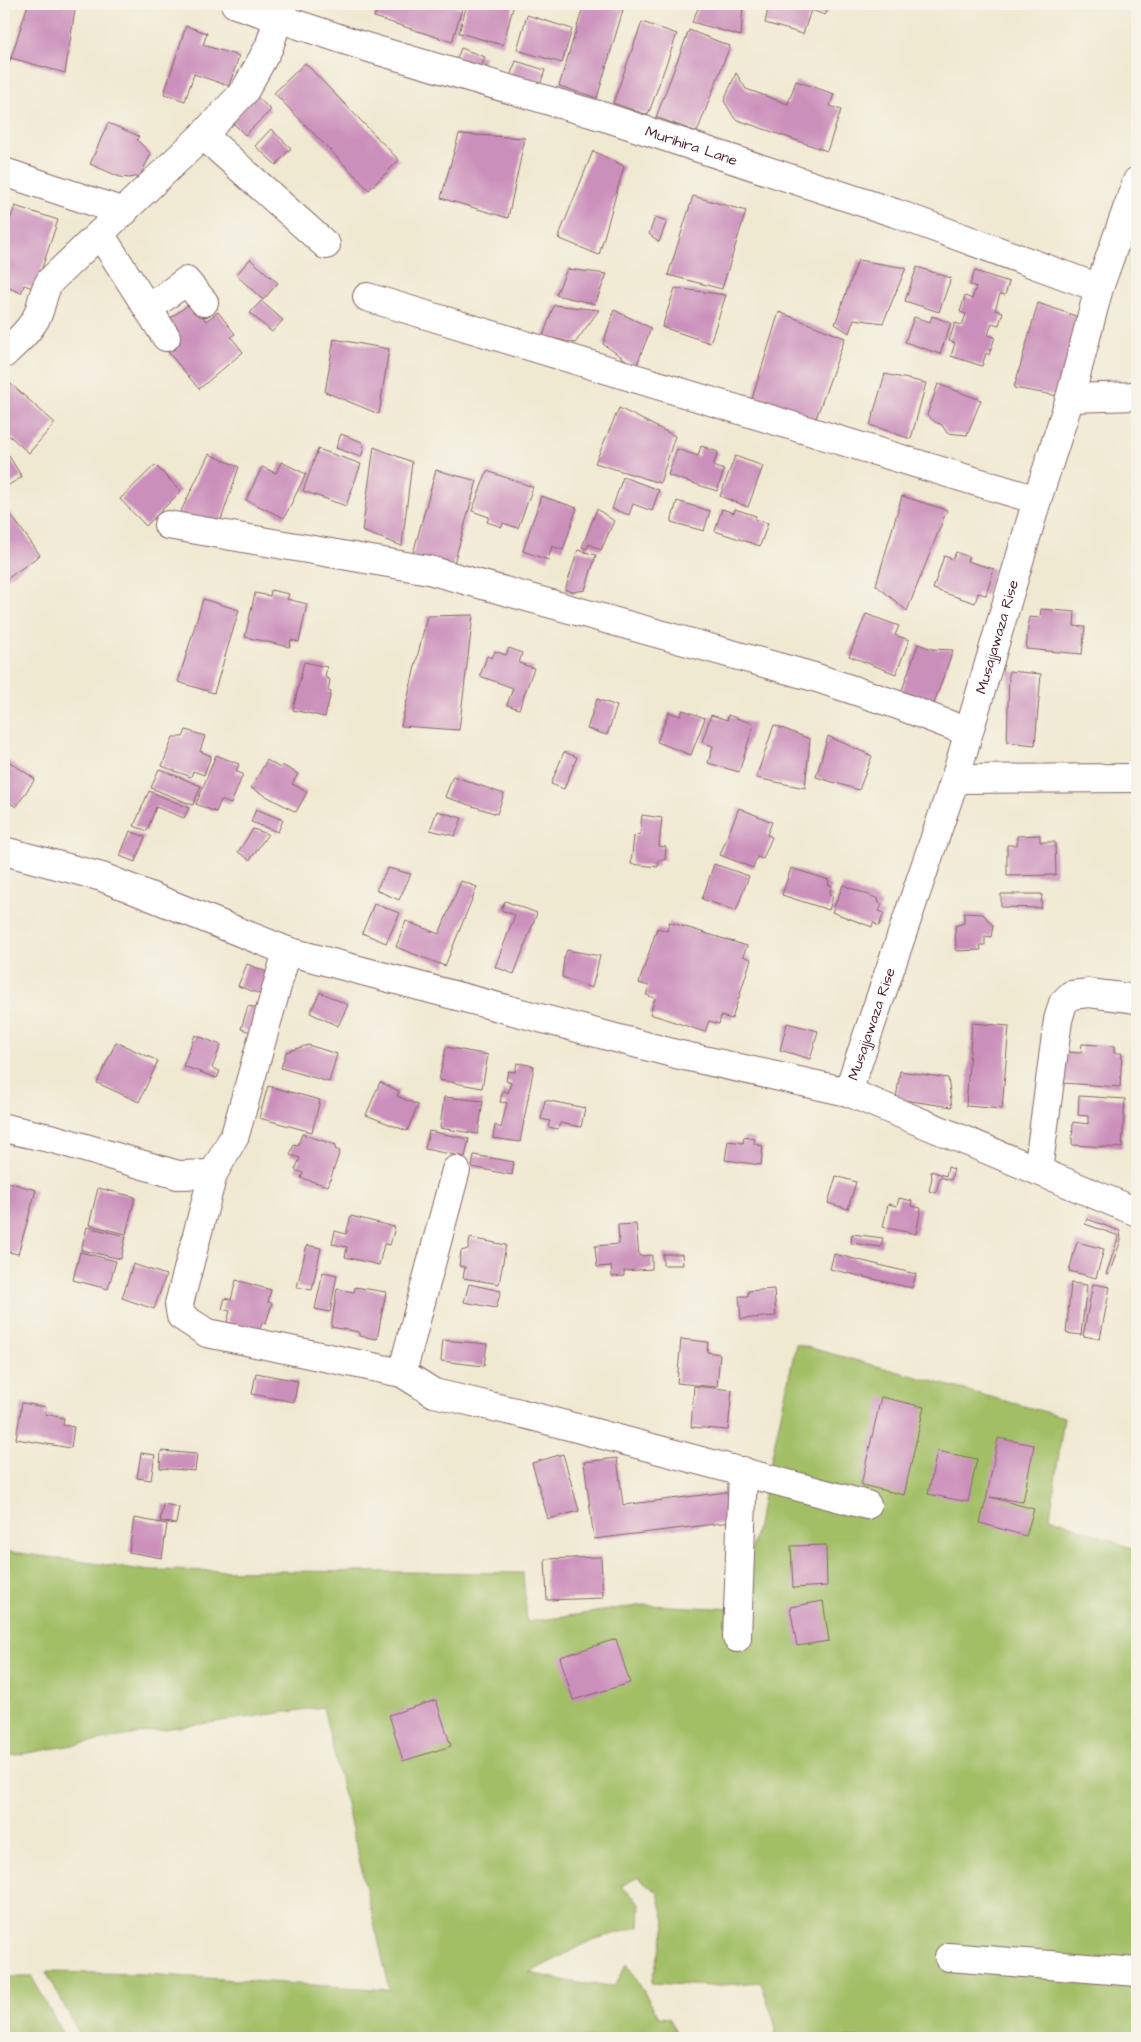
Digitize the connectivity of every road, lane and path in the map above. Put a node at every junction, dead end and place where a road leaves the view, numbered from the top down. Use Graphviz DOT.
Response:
graph roads {
  1 [pos="235,4"];
  2 [pos="281,11"];
  3 [pos="203,135"];
  4 [pos="4,172"];
  5 [pos="1137,181"];
  6 [pos="124,212"];
  7 [pos="100,234"];
  8 [pos="326,245"];
  9 [pos="1099,288"];
  10 [pos="367,297"];
  11 [pos="204,302"];
  12 [pos="148,309"];
  13 [pos="166,337"];
  14 [pos="4,354"];
  15 [pos="1137,396"];
  16 [pos="1070,398"];
  17 [pos="1037,500"];
  18 [pos="168,525"];
  19 [pos="968,732"];
  20 [pos="1137,778"];
  21 [pos="955,779"];
  22 [pos="4,852"];
  23 [pos="286,951"];
  24 [pos="1137,999"];
  25 [pos="848,1092"];
  26 [pos="4,1128"];
  27 [pos="456,1170"];
  28 [pos="1038,1170"];
  29 [pos="213,1174"];
  30 [pos="1137,1212"];
  31 [pos="402,1373"];
  32 [pos="743,1471"];
  33 [pos="866,1505"];
  34 [pos="737,1638"];
  35 [pos="949,1957"];
  36 [pos="1137,1972"];
  1 -- 2 [label="street, Murihira Lane"];
  2 -- 3 [label="street"];
  2 -- 9 [label="street, Murihira Lane"];
  3 -- 6 [label="street"];
  3 -- 8 [label="street"];
  4 -- 6 [label="street"];
  5 -- 9 [label="street, Musajjawaza Rise"];
  6 -- 7 [label="street"];
  7 -- 12 [label="street"];
  7 -- 14 [label="street"];
  9 -- 16 [label="street, Musajjawaza Rise"];
  10 -- 17 [label="street"];
  11 -- 12 [label="street"];
  12 -- 13 [label="street"];
  15 -- 16 [label="street"];
  16 -- 17 [label="street, Musajjawaza Rise"];
  17 -- 19 [label="street, Musajjawaza Rise"];
  18 -- 19 [label="street"];
  19 -- 21 [label="street, Musajjawaza Rise"];
  20 -- 21 [label="street"];
  21 -- 25 [label="street, Musajjawaza Rise"];
  22 -- 23 [label="street"];
  23 -- 25 [label="street"];
  23 -- 29 [label="street"];
  24 -- 28 [label="street"];
  25 -- 28 [label="street"];
  26 -- 29 [label="street"];
  27 -- 31 [label="street"];
  28 -- 30 [label="street"];
  29 -- 31 [label="street"];
  31 -- 32 [label="street"];
  32 -- 33 [label="street"];
  32 -- 34 [label="street"];
  35 -- 36 [label="street"];
}
